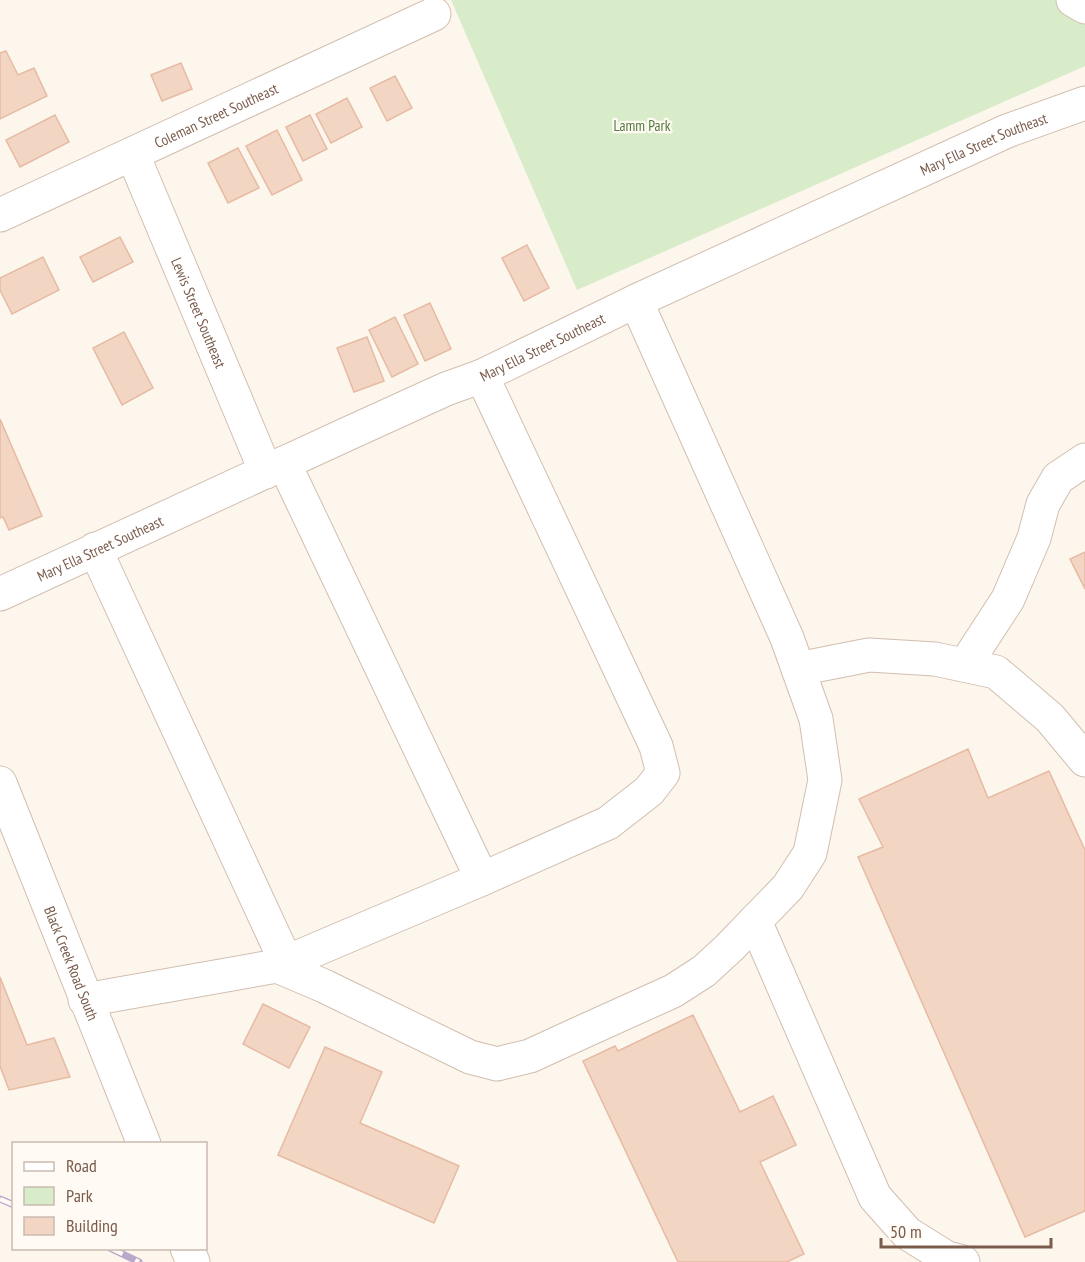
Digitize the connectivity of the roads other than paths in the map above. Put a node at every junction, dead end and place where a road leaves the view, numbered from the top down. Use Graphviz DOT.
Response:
graph roads {
  1 [pos="1073,0"];
  2 [pos="1085,7"];
  3 [pos="434,14"];
  4 [pos="1085,103"];
  5 [pos="133,155"];
  6 [pos="0,216"];
  7 [pos="636,301"];
  8 [pos="482,376"];
  9 [pos="1085,460"];
  10 [pos="275,467"];
  11 [pos="95,549"];
  12 [pos="0,594"];
  13 [pos="965,665"];
  14 [pos="798,669"];
  15 [pos="1085,760"];
  16 [pos="0,783"];
  17 [pos="482,879"];
  18 [pos="755,921"];
  19 [pos="281,964"];
  20 [pos="85,1000"];
  21 [pos="144,1142"];
  22 [pos="963,1262"];
  1 -- 2 [label="street"];
  3 -- 5 [label="street, Coleman Street Southeast"];
  4 -- 7 [label="street, Mary Ella Street Southeast"];
  5 -- 6 [label="street, Coleman Street Southeast"];
  5 -- 10 [label="street, Lewis Street Southeast"];
  7 -- 8 [label="street, Mary Ella Street Southeast"];
  7 -- 14 [label="street"];
  8 -- 10 [label="street, Mary Ella Street Southeast"];
  8 -- 17 [label="street"];
  9 -- 13 [label="street"];
  10 -- 11 [label="street, Mary Ella Street Southeast"];
  10 -- 17 [label="street, Lewis Street Southeast"];
  11 -- 12 [label="street, Mary Ella Street Southeast"];
  11 -- 19 [label="street"];
  13 -- 14 [label="street"];
  13 -- 15 [label="street"];
  14 -- 18 [label="street"];
  16 -- 20 [label="street, Black Creek Road South"];
  17 -- 19 [label="street"];
  18 -- 19 [label="street"];
  18 -- 22 [label="street"];
  19 -- 20 [label="street"];
  20 -- 21 [label="street, Black Creek Road South"];
}
